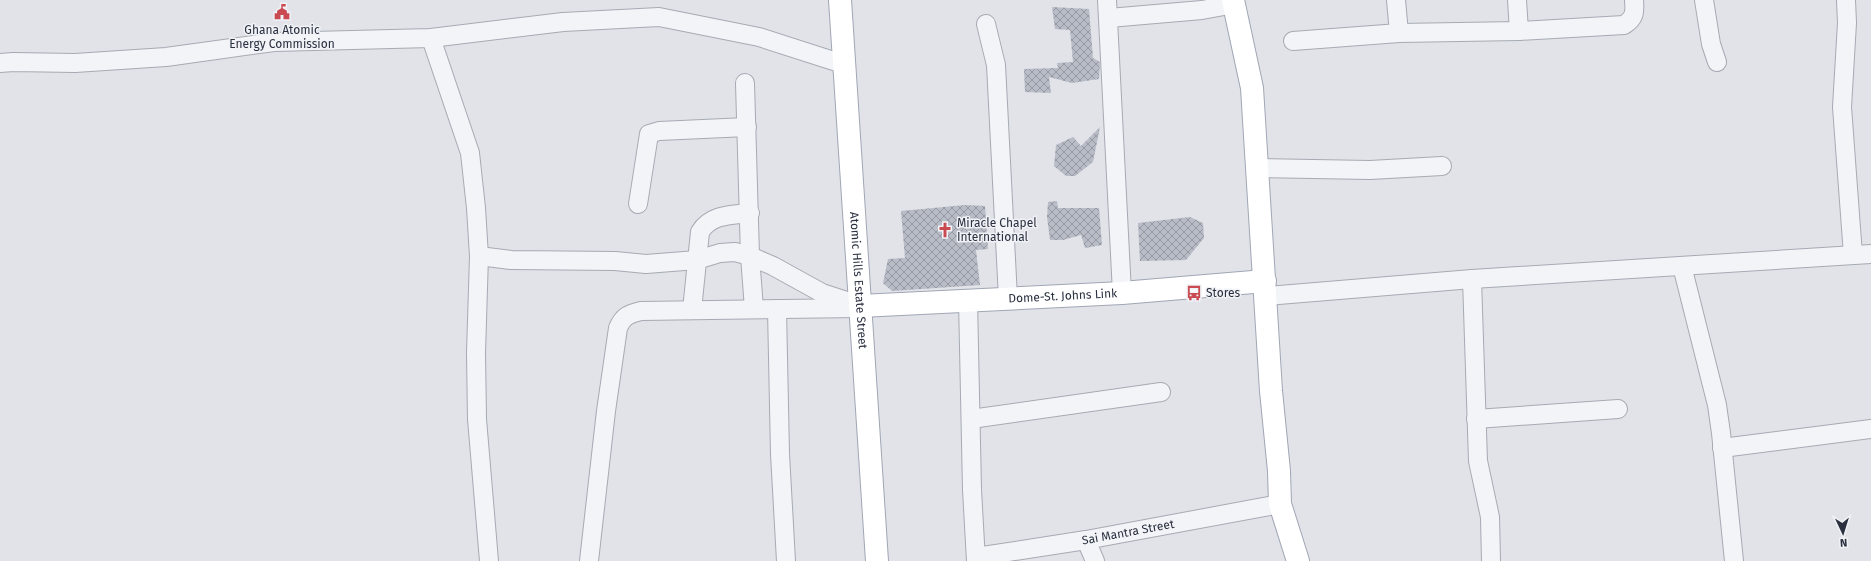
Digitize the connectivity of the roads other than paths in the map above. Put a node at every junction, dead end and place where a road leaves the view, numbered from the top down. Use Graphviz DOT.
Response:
graph roads {
  1 [pos="840,0"];
  2 [pos="1107,0"];
  3 [pos="1396,0"];
  4 [pos="1517,0"];
  5 [pos="1634,0"];
  6 [pos="1704,0"];
  7 [pos="1846,0"];
  8 [pos="1234,2"];
  9 [pos="1109,18"];
  10 [pos="986,24"];
  11 [pos="1519,31"];
  12 [pos="1399,34"];
  13 [pos="431,38"];
  14 [pos="1293,41"];
  15 [pos="1716,62"];
  16 [pos="0,64"];
  17 [pos="843,64"];
  18 [pos="745,83"];
  19 [pos="747,127"];
  20 [pos="1442,166"];
  21 [pos="1256,168"];
  22 [pos="638,204"];
  23 [pos="750,213"];
  24 [pos="1871,254"];
  25 [pos="1853,255"];
  26 [pos="479,256"];
  27 [pos="750,256"];
  28 [pos="697,260"];
  29 [pos="1682,266"];
  30 [pos="1472,279"];
  31 [pos="1265,289"];
  32 [pos="1122,293"];
  33 [pos="1008,298"];
  34 [pos="968,300"];
  35 [pos="860,307"];
  36 [pos="754,309"];
  37 [pos="777,309"];
  38 [pos="692,310"];
  39 [pos="1161,392"];
  40 [pos="1618,409"];
  41 [pos="1476,419"];
  42 [pos="971,420"];
  43 [pos="1871,429"];
  44 [pos="1722,448"];
  45 [pos="1280,504"];
  46 [pos="1086,540"];
  47 [pos="976,559"];
  48 [pos="489,561"];
  49 [pos="590,561"];
  50 [pos="786,561"];
  51 [pos="877,561"];
  52 [pos="1095,561"];
  53 [pos="1298,561"];
  54 [pos="1491,561"];
  55 [pos="1734,561"];
  1 -- 17 [label="main road, Atomic Hills Estate Street"];
  2 -- 9 [label="street"];
  3 -- 12 [label="street"];
  4 -- 11 [label="street"];
  5 -- 11 [label="street"];
  6 -- 15 [label="street"];
  7 -- 25 [label="street"];
  8 -- 9 [label="street"];
  8 -- 21 [label="main road"];
  9 -- 32 [label="street"];
  10 -- 33 [label="street"];
  11 -- 12 [label="street"];
  12 -- 14 [label="street"];
  13 -- 16 [label="street"];
  13 -- 17 [label="street"];
  13 -- 26 [label="street"];
  17 -- 35 [label="main road, Atomic Hills Estate Street"];
  18 -- 19 [label="street"];
  19 -- 22 [label="street"];
  19 -- 23 [label="street"];
  20 -- 21 [label="street"];
  21 -- 31 [label="main road"];
  23 -- 27 [label="street"];
  23 -- 28 [label="street"];
  24 -- 25 [label="street"];
  25 -- 29 [label="street"];
  26 -- 28 [label="street"];
  26 -- 48 [label="street"];
  27 -- 28 [label="street"];
  27 -- 35 [label="street"];
  27 -- 36 [label="street"];
  28 -- 38 [label="street"];
  29 -- 30 [label="street"];
  29 -- 44 [label="street"];
  30 -- 31 [label="street"];
  30 -- 41 [label="street"];
  31 -- 32 [label="main road, Dome-St. Johns Link"];
  31 -- 45 [label="main road"];
  32 -- 33 [label="main road, Dome-St. Johns Link"];
  33 -- 34 [label="main road, Dome-St. Johns Link"];
  34 -- 35 [label="main road, Dome-St. Johns Link"];
  34 -- 42 [label="street"];
  35 -- 37 [label="street"];
  35 -- 51 [label="main road, Atomic Hills Estate Street"];
  36 -- 37 [label="street"];
  36 -- 38 [label="street"];
  37 -- 50 [label="street"];
  38 -- 49 [label="street"];
  39 -- 42 [label="street"];
  40 -- 41 [label="street"];
  41 -- 54 [label="street"];
  42 -- 47 [label="street"];
  43 -- 44 [label="street"];
  44 -- 55 [label="street"];
  45 -- 46 [label="street, Sai Mantra Street"];
  45 -- 53 [label="main road"];
  46 -- 47 [label="street, Sai Mantra Street"];
  46 -- 52 [label="street"];
}
